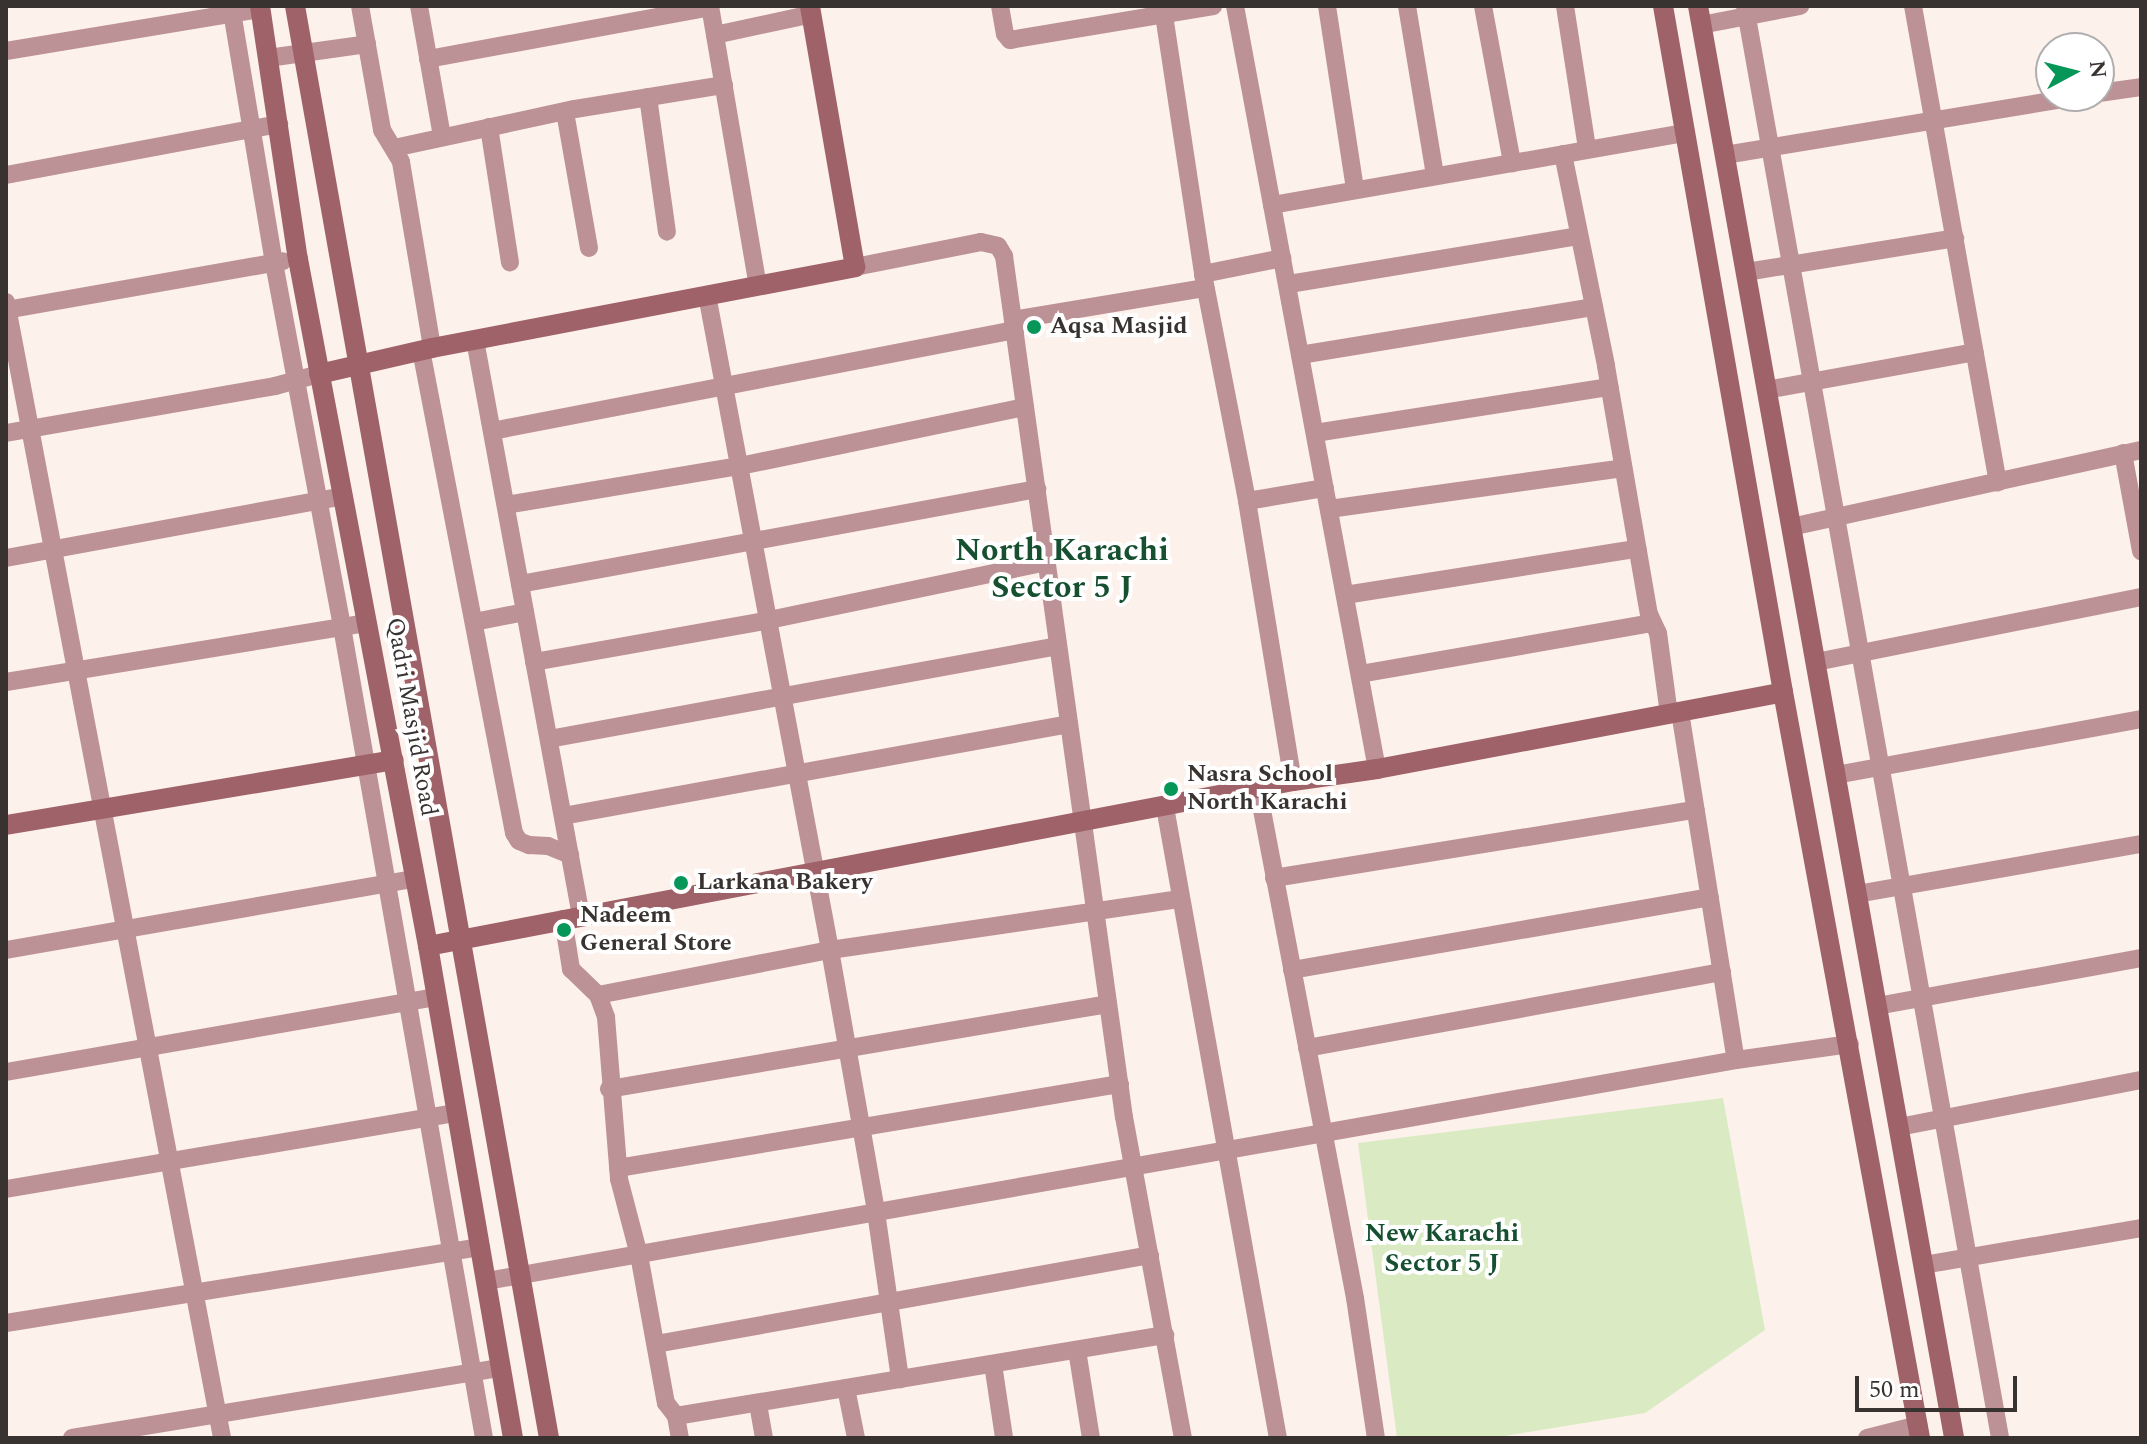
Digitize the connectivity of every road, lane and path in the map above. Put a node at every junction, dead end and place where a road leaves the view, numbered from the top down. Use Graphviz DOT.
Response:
graph roads {
  1 [pos="295,6"];
  2 [pos="360,6"];
  3 [pos="419,6"];
  4 [pos="710,6"];
  5 [pos="1000,6"];
  6 [pos="1213,6"];
  7 [pos="1235,6"];
  8 [pos="1327,6"];
  9 [pos="1407,6"];
  10 [pos="1483,6"];
  11 [pos="1565,6"];
  12 [pos="1663,6"];
  13 [pos="1800,6"];
  14 [pos="1913,6"];
  15 [pos="260,8"];
  16 [pos="232,10"];
  17 [pos="811,10"];
  18 [pos="1746,11"];
  19 [pos="1164,15"];
  20 [pos="1699,15"];
  21 [pos="715,35"];
  22 [pos="367,44"];
  23 [pos="6,51"];
  24 [pos="304,53"];
  25 [pos="268,58"];
  26 [pos="428,59"];
  27 [pos="724,85"];
  28 [pos="2141,87"];
  29 [pos="2115,91"];
  30 [pos="648,97"];
  31 [pos="2035,103"];
  32 [pos="565,112"];
  33 [pos="1933,119"];
  34 [pos="279,124"];
  35 [pos="489,127"];
  36 [pos="252,129"];
  37 [pos="1685,133"];
  38 [pos="442,137"];
  39 [pos="1769,147"];
  40 [pos="394,148"];
  41 [pos="1587,148"];
  42 [pos="1563,154"];
  43 [pos="1725,155"];
  44 [pos="1512,163"];
  45 [pos="6,175"];
  46 [pos="1435,176"];
  47 [pos="1355,190"];
  48 [pos="1272,205"];
  49 [pos="667,232"];
  50 [pos="1579,236"];
  51 [pos="1955,238"];
  52 [pos="589,248"];
  53 [pos="1282,258"];
  54 [pos="298,259"];
  55 [pos="510,262"];
  56 [pos="274,263"];
  57 [pos="1790,265"];
  58 [pos="855,267"];
  59 [pos="1746,272"];
  60 [pos="1204,281"];
  61 [pos="1289,284"];
  62 [pos="758,286"];
  63 [pos="707,295"];
  64 [pos="7,307"];
  65 [pos="1594,307"];
  66 [pos="1014,325"];
  67 [pos="475,340"];
  68 [pos="426,349"];
  69 [pos="1975,352"];
  70 [pos="1300,355"];
  71 [pos="360,365"];
  72 [pos="319,374"];
  73 [pos="296,381"];
  74 [pos="1810,382"];
  75 [pos="725,385"];
  76 [pos="1609,387"];
  77 [pos="1766,390"];
  78 [pos="1025,407"];
  79 [pos="30,429"];
  80 [pos="492,431"];
  81 [pos="6,433"];
  82 [pos="1315,433"];
  83 [pos="2132,451"];
  84 [pos="740,466"];
  85 [pos="1623,468"];
  86 [pos="1998,482"];
  87 [pos="1325,488"];
  88 [pos="1037,489"];
  89 [pos="343,496"];
  90 [pos="318,501"];
  91 [pos="1247,501"];
  92 [pos="506,505"];
  93 [pos="1329,509"];
  94 [pos="1838,517"];
  95 [pos="1791,527"];
  96 [pos="754,542"];
  97 [pos="54,549"];
  98 [pos="1637,549"];
  99 [pos="2141,551"];
  100 [pos="6,558"];
  101 [pos="1047,562"];
  102 [pos="520,584"];
  103 [pos="1345,595"];
  104 [pos="2141,597"];
  105 [pos="525,612"];
  106 [pos="769,620"];
  107 [pos="474,622"];
  108 [pos="367,623"];
  109 [pos="1653,623"];
  110 [pos="342,627"];
  111 [pos="1058,646"];
  112 [pos="1861,653"];
  113 [pos="534,662"];
  114 [pos="1816,662"];
  115 [pos="77,670"];
  116 [pos="1360,674"];
  117 [pos="6,682"];
  118 [pos="1783,692"];
  119 [pos="783,696"];
  120 [pos="1675,713"];
  121 [pos="2141,719"];
  122 [pos="1069,724"];
  123 [pos="549,739"];
  124 [pos="394,760"];
  125 [pos="363,765"];
  126 [pos="1881,767"];
  127 [pos="1377,769"];
  128 [pos="798,774"];
  129 [pos="1836,775"];
  130 [pos="1293,781"];
  131 [pos="1258,789"];
  132 [pos="1165,807"];
  133 [pos="103,808"];
  134 [pos="1696,810"];
  135 [pos="563,816"];
  136 [pos="1082,822"];
  137 [pos="6,825"];
  138 [pos="2141,844"];
  139 [pos="570,855"];
  140 [pos="816,872"];
  141 [pos="1274,878"];
  142 [pos="413,879"];
  143 [pos="386,883"];
  144 [pos="1902,886"];
  145 [pos="1857,894"];
  146 [pos="1710,897"];
  147 [pos="1180,899"];
  148 [pos="1095,910"];
  149 [pos="572,917"];
  150 [pos="126,929"];
  151 [pos="460,939"];
  152 [pos="428,946"];
  153 [pos="6,950"];
  154 [pos="830,950"];
  155 [pos="2141,958"];
  156 [pos="1292,970"];
  157 [pos="1722,972"];
  158 [pos="598,995"];
  159 [pos="437,997"];
  160 [pos="1922,998"];
  161 [pos="409,1002"];
  162 [pos="1108,1004"];
  163 [pos="1877,1006"];
  164 [pos="1850,1044"];
  165 [pos="149,1047"];
  166 [pos="847,1048"];
  167 [pos="1307,1048"];
  168 [pos="1736,1060"];
  169 [pos="6,1072"];
  170 [pos="2141,1080"];
  171 [pos="1120,1084"];
  172 [pos="609,1089"];
  173 [pos="456,1113"];
  174 [pos="430,1117"];
  175 [pos="1943,1118"];
  176 [pos="861,1127"];
  177 [pos="1899,1127"];
  178 [pos="1323,1135"];
  179 [pos="1225,1151"];
  180 [pos="169,1159"];
  181 [pos="1134,1167"];
  182 [pos="618,1168"];
  183 [pos="6,1189"];
  184 [pos="876,1212"];
  185 [pos="2141,1228"];
  186 [pos="481,1247"];
  187 [pos="453,1251"];
  188 [pos="639,1255"];
  189 [pos="1150,1255"];
  190 [pos="1968,1258"];
  191 [pos="1923,1265"];
  192 [pos="520,1275"];
  193 [pos="487,1281"];
  194 [pos="195,1292"];
  195 [pos="888,1300"];
  196 [pos="6,1323"];
  197 [pos="1165,1335"];
  198 [pos="656,1344"];
  199 [pos="1077,1350"];
  200 [pos="993,1364"];
  201 [pos="501,1368"];
  202 [pos="474,1372"];
  203 [pos="900,1379"];
  204 [pos="846,1388"];
  205 [pos="758,1404"];
  206 [pos="218,1413"];
  207 [pos="676,1416"];
  208 [pos="1919,1432"];
  209 [pos="72,1438"];
  210 [pos="222,1438"];
  211 [pos="484,1438"];
  212 [pos="513,1438"];
  213 [pos="549,1438"];
  214 [pos="680,1438"];
  215 [pos="764,1438"];
  216 [pos="856,1438"];
  217 [pos="1004,1438"];
  218 [pos="1091,1438"];
  219 [pos="1183,1438"];
  220 [pos="1278,1438"];
  221 [pos="1376,1438"];
  222 [pos="1867,1438"];
  223 [pos="1954,1438"];
  224 [pos="2000,1438"];
  1 -- 24 [label="street, Qadri Masjid Road"];
  2 -- 22 [label="street"];
  3 -- 26 [label="street"];
  4 -- 21 [label="street"];
  4 -- 26 [label="street"];
  5 -- 19 [label="street"];
  6 -- 19 [label="street"];
  7 -- 48 [label="street"];
  8 -- 47 [label="street"];
  9 -- 46 [label="street"];
  10 -- 44 [label="street"];
  11 -- 41 [label="street"];
  12 -- 37 [label="street"];
  13 -- 18 [label="street"];
  14 -- 33 [label="street"];
  15 -- 16 [label="street"];
  15 -- 25 [label="street, Qadri Masjid Road"];
  16 -- 23 [label="street"];
  16 -- 36 [label="street"];
  17 -- 21 [label="street"];
  17 -- 58 [label="street"];
  18 -- 20 [label="street"];
  18 -- 39 [label="street"];
  19 -- 60 [label="street"];
  20 -- 43 [label="street"];
  21 -- 27 [label="street"];
  22 -- 24 [label="street"];
  22 -- 40 [label="street"];
  24 -- 25 [label="street"];
  24 -- 71 [label="street, Qadri Masjid Road"];
  25 -- 34 [label="street, Qadri Masjid Road"];
  26 -- 38 [label="street"];
  27 -- 30 [label="street"];
  27 -- 62 [label="street"];
  28 -- 29 [label="street"];
  30 -- 32 [label="street"];
  30 -- 49 [label="street"];
  31 -- 33 [label="street"];
  32 -- 35 [label="street"];
  32 -- 52 [label="street"];
  33 -- 39 [label="street"];
  33 -- 51 [label="street"];
  34 -- 36 [label="street"];
  34 -- 54 [label="street, Qadri Masjid Road"];
  35 -- 38 [label="street"];
  35 -- 55 [label="street"];
  36 -- 45 [label="street"];
  36 -- 56 [label="street"];
  37 -- 41 [label="street"];
  37 -- 118 [label="street"];
  38 -- 40 [label="street"];
  39 -- 43 [label="street"];
  39 -- 57 [label="street"];
  40 -- 68 [label="street"];
  41 -- 42 [label="street"];
  42 -- 44 [label="street"];
  42 -- 50 [label="street"];
  43 -- 59 [label="street"];
  44 -- 46 [label="street"];
  46 -- 47 [label="street"];
  47 -- 48 [label="street"];
  48 -- 53 [label="street"];
  50 -- 61 [label="street"];
  50 -- 65 [label="street"];
  51 -- 57 [label="street"];
  51 -- 69 [label="street"];
  53 -- 60 [label="street"];
  53 -- 61 [label="street"];
  54 -- 56 [label="street"];
  54 -- 72 [label="street, Qadri Masjid Road"];
  56 -- 64 [label="street"];
  56 -- 73 [label="street"];
  57 -- 59 [label="street"];
  57 -- 74 [label="street"];
  58 -- 62 [label="street"];
  58 -- 66 [label="street"];
  59 -- 77 [label="street"];
  60 -- 66 [label="street"];
  60 -- 91 [label="street"];
  61 -- 70 [label="street"];
  62 -- 63 [label="street"];
  63 -- 67 [label="street"];
  63 -- 75 [label="street"];
  64 -- 79 [label="street"];
  65 -- 70 [label="street"];
  65 -- 76 [label="street"];
  66 -- 75 [label="street"];
  66 -- 78 [label="street"];
  67 -- 68 [label="street"];
  67 -- 80 [label="street"];
  68 -- 71 [label="street"];
  68 -- 107 [label="street"];
  69 -- 74 [label="street"];
  69 -- 86 [label="street"];
  70 -- 82 [label="street"];
  71 -- 72 [label="street"];
  71 -- 151 [label="street, Qadri Masjid Road"];
  72 -- 73 [label="street"];
  72 -- 89 [label="street, Qadri Masjid Road"];
  73 -- 79 [label="street"];
  73 -- 90 [label="street"];
  74 -- 77 [label="street"];
  74 -- 94 [label="street"];
  75 -- 80 [label="street"];
  75 -- 84 [label="street"];
  76 -- 82 [label="street"];
  76 -- 85 [label="street"];
  77 -- 95 [label="street"];
  78 -- 84 [label="street"];
  78 -- 88 [label="street"];
  79 -- 81 [label="street"];
  79 -- 97 [label="street"];
  80 -- 92 [label="street"];
  82 -- 87 [label="street"];
  83 -- 86 [label="street"];
  83 -- 99 [label="street"];
  84 -- 92 [label="street"];
  84 -- 96 [label="street"];
  85 -- 93 [label="street"];
  85 -- 98 [label="street"];
  86 -- 94 [label="street"];
  87 -- 91 [label="street"];
  87 -- 93 [label="street"];
  88 -- 96 [label="street"];
  88 -- 101 [label="street"];
  89 -- 90 [label="street"];
  89 -- 108 [label="street, Qadri Masjid Road"];
  90 -- 97 [label="street"];
  90 -- 110 [label="street"];
  91 -- 130 [label="street"];
  92 -- 102 [label="street"];
  93 -- 103 [label="street"];
  94 -- 95 [label="street"];
  94 -- 112 [label="street"];
  95 -- 114 [label="street"];
  96 -- 102 [label="street"];
  96 -- 106 [label="street"];
  97 -- 100 [label="street"];
  97 -- 115 [label="street"];
  98 -- 103 [label="street"];
  98 -- 109 [label="street"];
  101 -- 106 [label="street"];
  101 -- 111 [label="street"];
  102 -- 105 [label="street"];
  103 -- 116 [label="street"];
  104 -- 112 [label="street"];
  105 -- 107 [label="street"];
  105 -- 113 [label="street"];
  106 -- 113 [label="street"];
  106 -- 119 [label="street"];
  107 -- 139 [label="street"];
  108 -- 110 [label="street"];
  108 -- 124 [label="street, Qadri Masjid Road"];
  109 -- 116 [label="street"];
  109 -- 120 [label="street"];
  110 -- 115 [label="street"];
  110 -- 125 [label="street"];
  111 -- 119 [label="street"];
  111 -- 122 [label="street"];
  112 -- 114 [label="street"];
  112 -- 126 [label="street"];
  113 -- 123 [label="street"];
  114 -- 129 [label="street"];
  115 -- 117 [label="street"];
  115 -- 133 [label="street"];
  116 -- 127 [label="street"];
  118 -- 120 [label="street"];
  118 -- 164 [label="street"];
  119 -- 123 [label="street"];
  119 -- 128 [label="street"];
  120 -- 127 [label="street"];
  120 -- 134 [label="street"];
  121 -- 126 [label="street"];
  122 -- 128 [label="street"];
  122 -- 136 [label="street"];
  123 -- 135 [label="street"];
  124 -- 125 [label="street"];
  124 -- 142 [label="street, Qadri Masjid Road"];
  125 -- 133 [label="street"];
  125 -- 143 [label="street"];
  126 -- 129 [label="street"];
  126 -- 144 [label="street"];
  127 -- 130 [label="street"];
  128 -- 135 [label="street"];
  128 -- 140 [label="street"];
  129 -- 145 [label="street"];
  130 -- 131 [label="street"];
  131 -- 132 [label="street"];
  131 -- 141 [label="street"];
  132 -- 136 [label="street"];
  132 -- 147 [label="street"];
  133 -- 137 [label="street"];
  133 -- 150 [label="street"];
  134 -- 141 [label="street"];
  134 -- 146 [label="street"];
  135 -- 139 [label="street"];
  136 -- 140 [label="street"];
  136 -- 148 [label="street"];
  138 -- 144 [label="street"];
  139 -- 149 [label="street"];
  140 -- 149 [label="street"];
  140 -- 154 [label="street"];
  141 -- 156 [label="street"];
  142 -- 143 [label="street"];
  142 -- 152 [label="street, Qadri Masjid Road"];
  143 -- 150 [label="street"];
  143 -- 161 [label="street"];
  144 -- 145 [label="street"];
  144 -- 160 [label="street"];
  145 -- 163 [label="street"];
  146 -- 156 [label="street"];
  146 -- 157 [label="street"];
  147 -- 148 [label="street"];
  147 -- 179 [label="street"];
  148 -- 154 [label="street"];
  148 -- 162 [label="street"];
  149 -- 151 [label="street"];
  149 -- 158 [label="street"];
  150 -- 153 [label="street"];
  150 -- 165 [label="street"];
  151 -- 152 [label="street"];
  151 -- 192 [label="street, Qadri Masjid Road"];
  152 -- 159 [label="street, Qadri Masjid Road"];
  154 -- 158 [label="street"];
  154 -- 166 [label="street"];
  155 -- 160 [label="street"];
  156 -- 167 [label="street"];
  157 -- 167 [label="street"];
  157 -- 168 [label="street"];
  158 -- 172 [label="street"];
  159 -- 161 [label="street"];
  159 -- 173 [label="street, Qadri Masjid Road"];
  160 -- 163 [label="street"];
  160 -- 175 [label="street"];
  161 -- 165 [label="street"];
  161 -- 174 [label="street"];
  162 -- 166 [label="street"];
  162 -- 171 [label="street"];
  163 -- 177 [label="street"];
  164 -- 168 [label="street"];
  164 -- 208 [label="street"];
  165 -- 169 [label="street"];
  165 -- 180 [label="street"];
  166 -- 172 [label="street"];
  166 -- 176 [label="street"];
  167 -- 178 [label="street"];
  168 -- 178 [label="street"];
  170 -- 175 [label="street"];
  171 -- 176 [label="street"];
  171 -- 181 [label="street"];
  172 -- 182 [label="street"];
  173 -- 174 [label="street"];
  173 -- 186 [label="street, Qadri Masjid Road"];
  174 -- 180 [label="street"];
  174 -- 187 [label="street"];
  175 -- 177 [label="street"];
  175 -- 190 [label="street"];
  176 -- 182 [label="street"];
  176 -- 184 [label="street"];
  177 -- 191 [label="street"];
  178 -- 179 [label="street"];
  178 -- 221 [label="street"];
  179 -- 181 [label="street"];
  179 -- 220 [label="street"];
  180 -- 183 [label="street"];
  180 -- 194 [label="street"];
  181 -- 184 [label="street"];
  181 -- 189 [label="street"];
  182 -- 188 [label="street"];
  184 -- 188 [label="street"];
  184 -- 195 [label="street"];
  185 -- 190 [label="street"];
  186 -- 187 [label="street"];
  186 -- 193 [label="street, Qadri Masjid Road"];
  187 -- 194 [label="street"];
  187 -- 202 [label="street"];
  188 -- 192 [label="street"];
  188 -- 198 [label="street"];
  189 -- 195 [label="street"];
  189 -- 197 [label="street"];
  190 -- 191 [label="street"];
  190 -- 224 [label="street"];
  191 -- 223 [label="street"];
  192 -- 193 [label="street"];
  192 -- 213 [label="street, Qadri Masjid Road"];
  193 -- 201 [label="street, Qadri Masjid Road"];
  194 -- 196 [label="street"];
  194 -- 206 [label="street"];
  195 -- 198 [label="street"];
  195 -- 203 [label="street"];
  197 -- 199 [label="street"];
  197 -- 219 [label="street"];
  198 -- 207 [label="street"];
  199 -- 200 [label="street"];
  199 -- 218 [label="street"];
  200 -- 203 [label="street"];
  200 -- 217 [label="street"];
  201 -- 202 [label="street"];
  201 -- 212 [label="street, Qadri Masjid Road"];
  202 -- 206 [label="street"];
  202 -- 211 [label="street"];
  203 -- 204 [label="street"];
  204 -- 205 [label="street"];
  204 -- 216 [label="street"];
  205 -- 207 [label="street"];
  205 -- 215 [label="street"];
  206 -- 209 [label="street"];
  206 -- 210 [label="street"];
  207 -- 214 [label="street"];
  208 -- 222 [label="street"];
}
